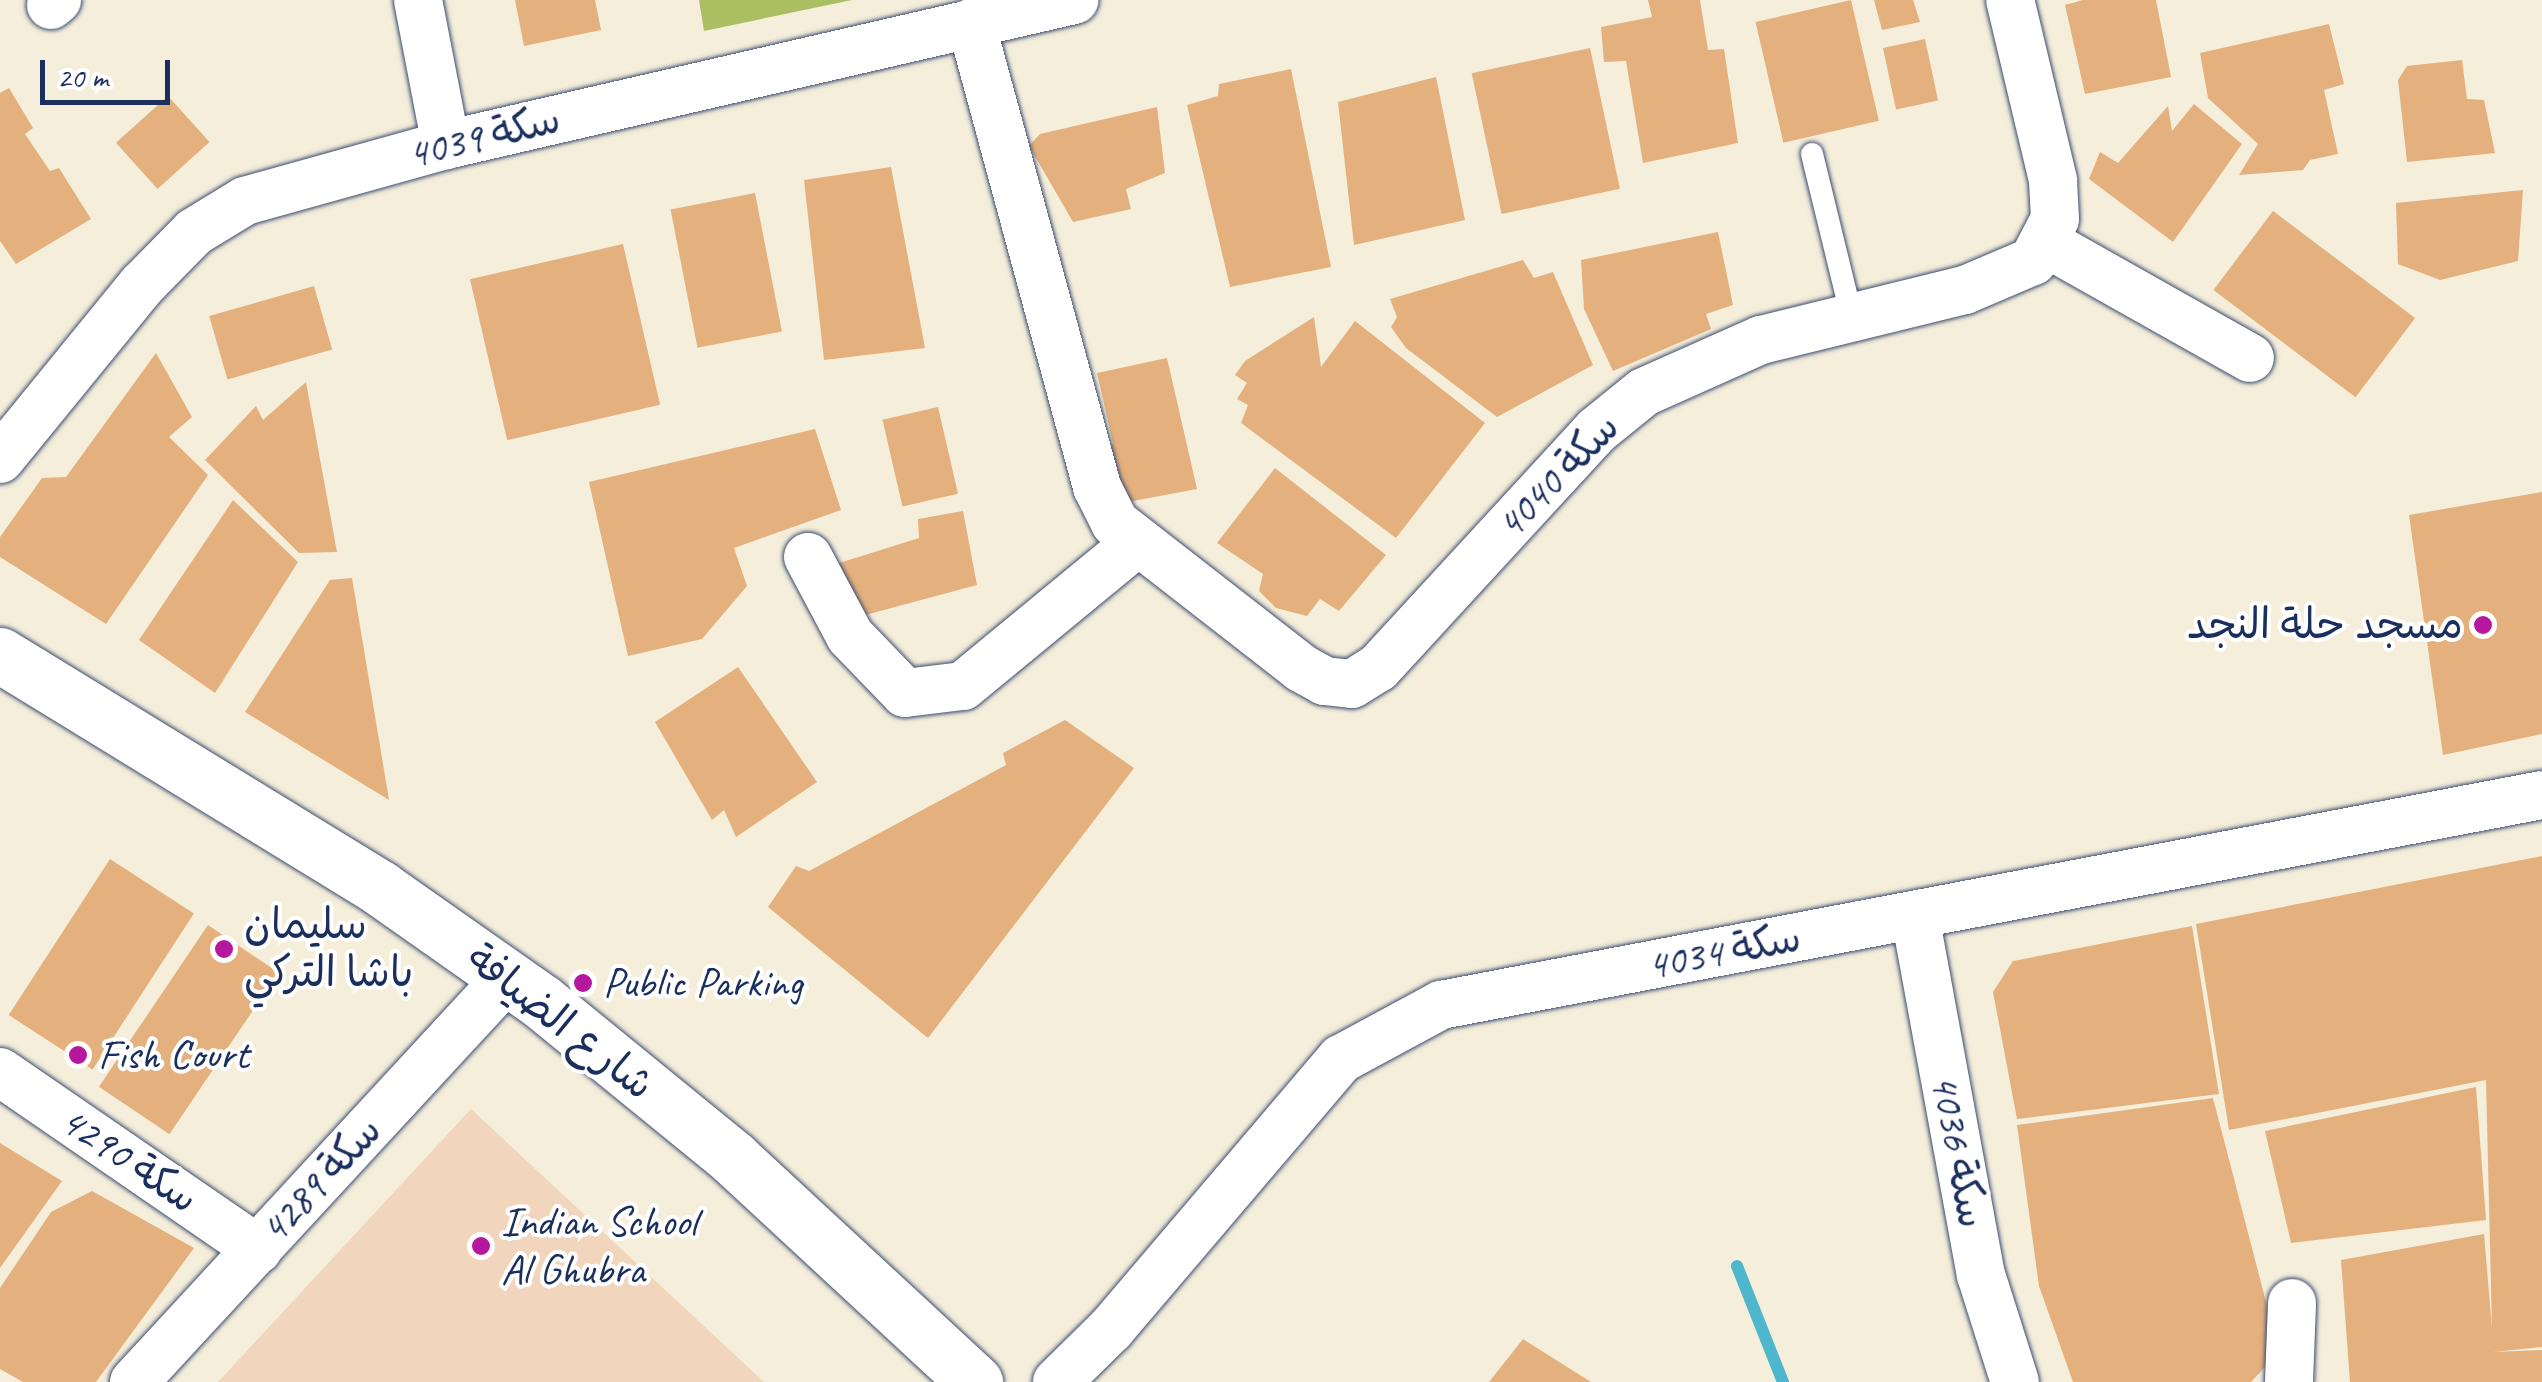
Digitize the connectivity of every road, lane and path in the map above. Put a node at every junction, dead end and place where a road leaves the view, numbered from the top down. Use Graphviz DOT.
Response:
graph roads {
  1 [pos="418,0"];
  2 [pos="1074,0"];
  3 [pos="2010,0"];
  4 [pos="970,23"];
  5 [pos="446,145"];
  6 [pos="1812,154"];
  7 [pos="2046,243"];
  8 [pos="1852,318"];
  9 [pos="2250,358"];
  10 [pos="0,458"];
  11 [pos="1135,544"];
  12 [pos="808,557"];
  13 [pos="0,655"];
  14 [pos="2542,795"];
  15 [pos="1915,916"];
  16 [pos="507,978"];
  17 [pos="0,1072"];
  18 [pos="258,1248"];
  19 [pos="2292,1303"];
  20 [pos="134,1382"];
  21 [pos="975,1382"];
  22 [pos="1057,1382"];
  23 [pos="2015,1382"];
  24 [pos="2289,1382"];
  1 -- 5 [label="street"];
  2 -- 4 [label="street, سكة 4039"];
  3 -- 7 [label="street"];
  4 -- 5 [label="street, سكة 4039"];
  4 -- 11 [label="street, سكة 4040"];
  5 -- 10 [label="street, سكة 4039"];
  6 -- 8 [label="lane"];
  7 -- 8 [label="street, سكة 4040"];
  7 -- 9 [label="street"];
  8 -- 11 [label="street, سكة 4040"];
  11 -- 12 [label="street"];
  13 -- 16 [label="street, شارع الضيافة"];
  14 -- 15 [label="street, سكة 4034"];
  15 -- 22 [label="street, سكة 4034"];
  15 -- 23 [label="street, سكة 4036"];
  16 -- 18 [label="street, سكة 4289"];
  16 -- 21 [label="street, شارع الضيافة"];
  17 -- 18 [label="street, سكة 4290"];
  18 -- 20 [label="street, سكة 4289"];
  19 -- 24 [label="street"];
}
